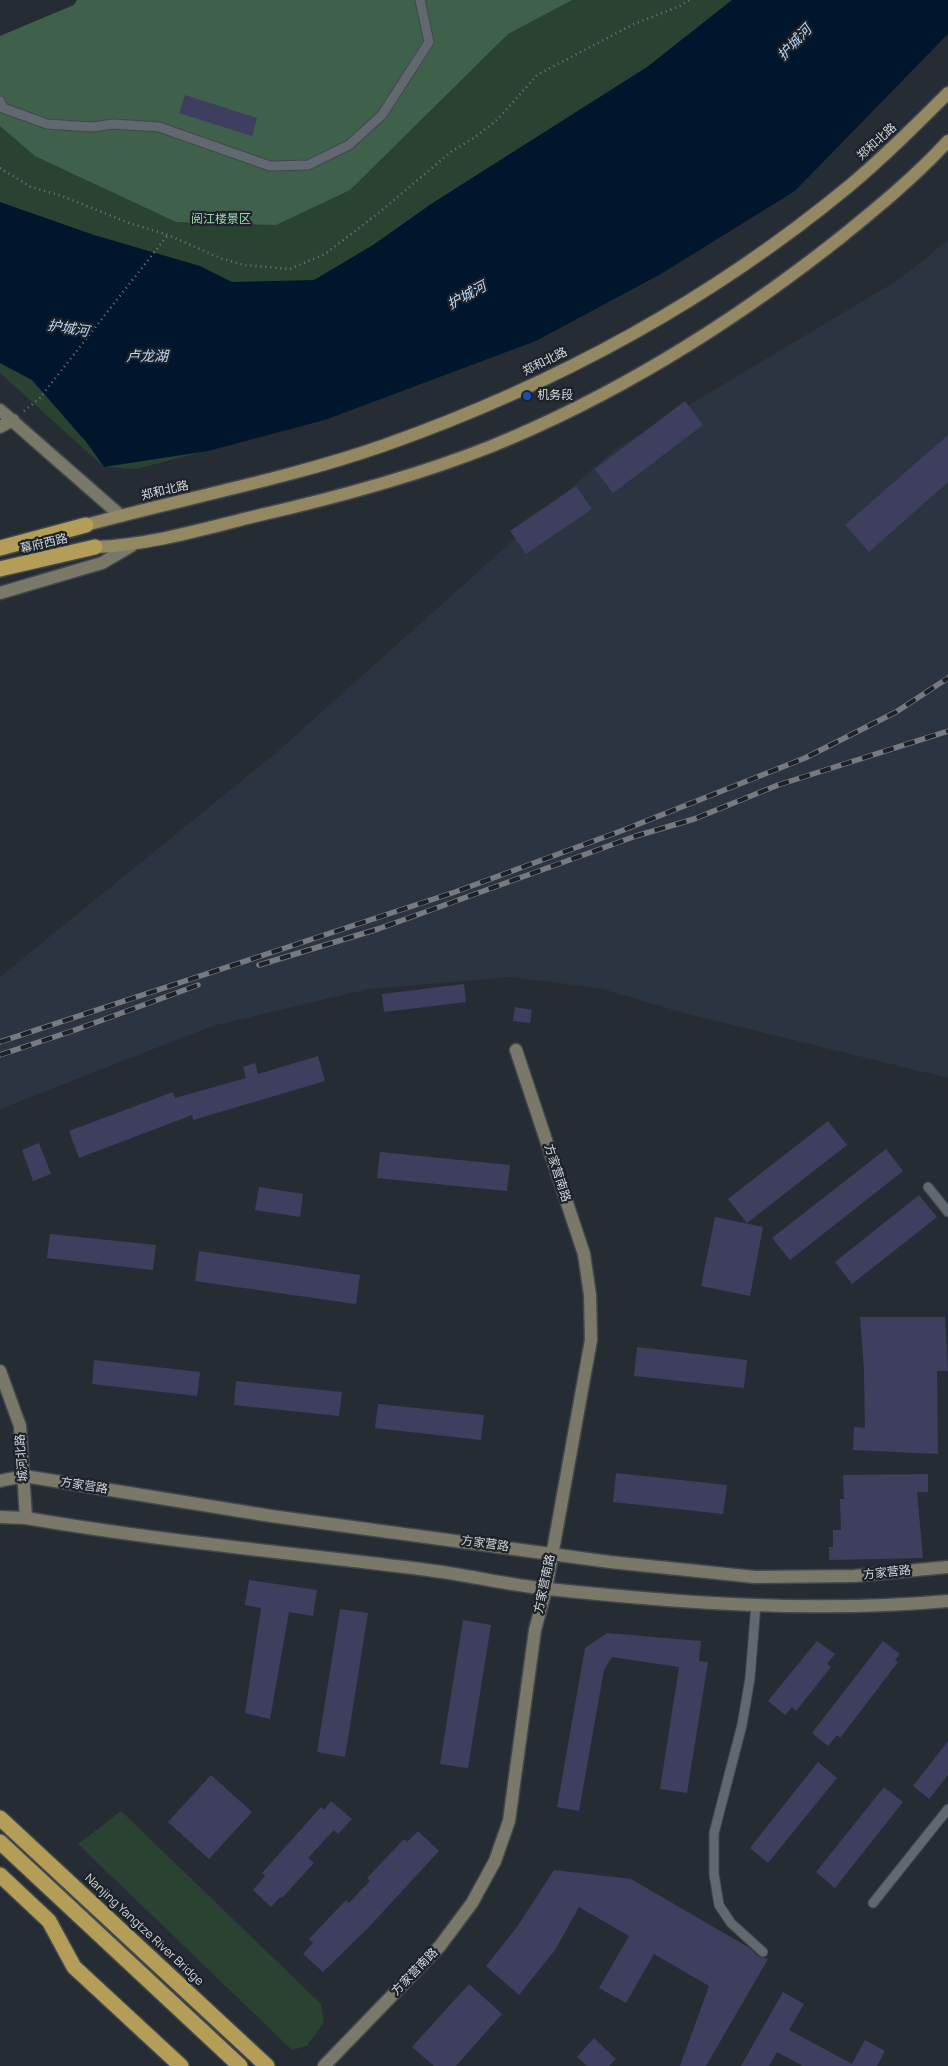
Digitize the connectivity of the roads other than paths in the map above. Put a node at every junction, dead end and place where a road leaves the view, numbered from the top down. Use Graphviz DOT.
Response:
graph roads {
  1 [pos="420,0"];
  2 [pos="948,93"];
  3 [pos="0,101"];
  4 [pos="948,142"];
  5 [pos="0,410"];
  6 [pos="14,420"];
  7 [pos="0,427"];
  8 [pos="121,516"];
  9 [pos="86,525"];
  10 [pos="131,546"];
  11 [pos="95,547"];
  12 [pos="0,548"];
  13 [pos="0,570"];
  14 [pos="0,593"];
  15 [pos="516,1050"];
  16 [pos="928,1187"];
  17 [pos="948,1212"];
  18 [pos="0,1371"];
  19 [pos="24,1476"];
  20 [pos="0,1482"];
  21 [pos="0,1518"];
  22 [pos="26,1518"];
  23 [pos="552,1554"];
  24 [pos="948,1567"];
  25 [pos="546,1589"];
  26 [pos="948,1601"];
  27 [pos="756,1604"];
  28 [pos="948,1808"];
  29 [pos="0,1818"];
  30 [pos="0,1842"];
  31 [pos="0,1875"];
  32 [pos="873,1903"];
  33 [pos="34,1906"];
  34 [pos="70,1907"];
  35 [pos="763,1952"];
  36 [pos="182,2066"];
  37 [pos="240,2066"];
  38 [pos="267,2066"];
  39 [pos="324,2066"];
  1 -- 3 [label="lane"];
  2 -- 8 [label="main road, 郑和北路"];
  4 -- 10 [label="main road"];
  5 -- 6 [label="main road"];
  6 -- 7 [label="main road"];
  6 -- 8 [label="main road"];
  8 -- 9 [label="main road, 郑和北路"];
  9 -- 12 [label="highway, 幕府西路"];
  10 -- 11 [label="main road"];
  10 -- 14 [label="main road"];
  11 -- 13 [label="highway, 幕府西路"];
  15 -- 23 [label="main road, 方家营南路"];
  16 -- 17 [label="lane"];
  18 -- 19 [label="main road, 城河北路"];
  19 -- 20 [label="main road"];
  19 -- 22 [label="main road, 城河北路"];
  19 -- 23 [label="main road, 方家营路"];
  21 -- 22 [label="main road"];
  22 -- 25 [label="main road"];
  23 -- 24 [label="main road, 方家营路"];
  23 -- 25 [label="main road, 方家营南路"];
  25 -- 27 [label="main road"];
  25 -- 39 [label="main road, 方家营南路"];
  26 -- 27 [label="main road"];
  27 -- 35 [label="lane"];
  28 -- 32 [label="lane"];
  29 -- 38 [label="highway, Nanjing Yangtze River Bridge"];
  30 -- 34 [label="highway"];
  31 -- 33 [label="highway"];
  33 -- 34 [label="highway"];
  33 -- 36 [label="highway"];
  34 -- 37 [label="highway"];
}
